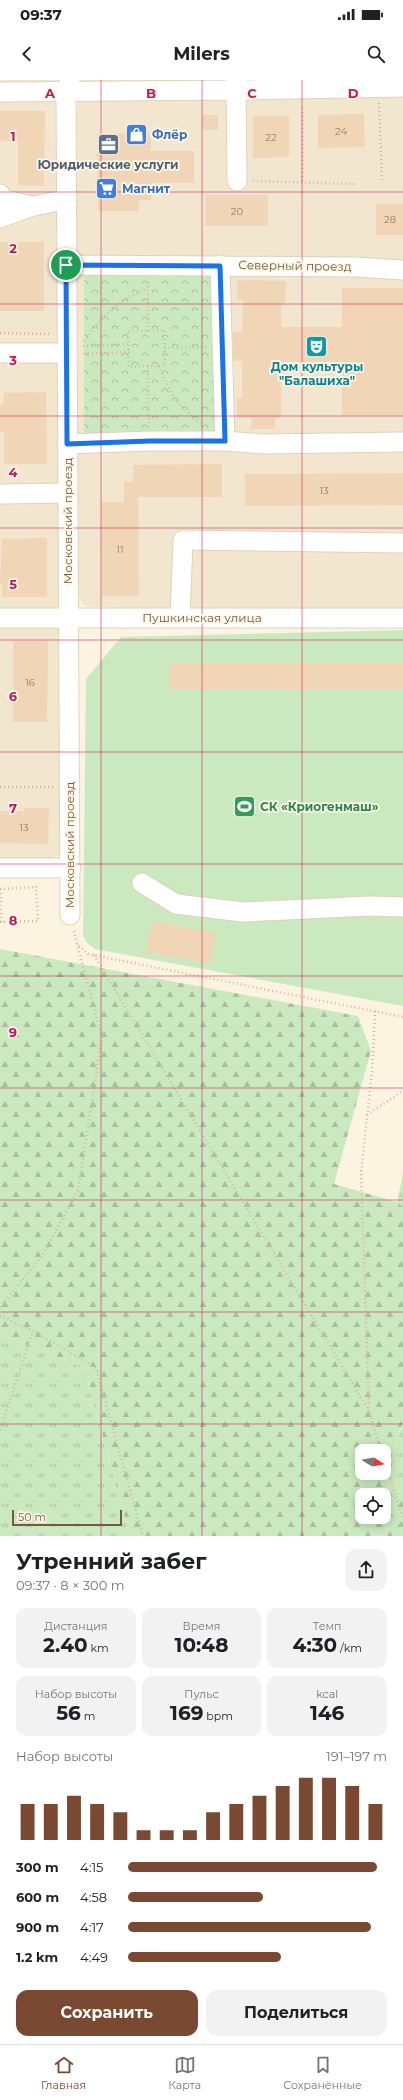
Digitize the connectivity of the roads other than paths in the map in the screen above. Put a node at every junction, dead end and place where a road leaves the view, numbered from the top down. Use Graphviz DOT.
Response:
graph roads {
  1 [pos="236,85"];
  2 [pos="68,86"];
  3 [pos="403,87"];
  4 [pos="0,92"];
  5 [pos="237,181"];
  6 [pos="0,194"];
  7 [pos="67,199"];
  8 [pos="32,206"];
  9 [pos="0,218"];
  10 [pos="66,265"];
  11 [pos="220,266"];
  12 [pos="403,270"];
  13 [pos="0,353"];
  14 [pos="73,353"];
  15 [pos="225,436"];
  16 [pos="403,442"];
  17 [pos="67,444"];
  18 [pos="68,493"];
  19 [pos="0,494"];
  20 [pos="403,543"];
  21 [pos="0,618"];
  22 [pos="68,618"];
  23 [pos="180,618"];
  24 [pos="403,618"];
  25 [pos="0,868"];
  26 [pos="71,868"];
  27 [pos="142,883"];
  28 [pos="403,907"];
  29 [pos="70,916"];
  1 -- 2 [label="street"];
  1 -- 3 [label="street"];
  1 -- 5 [label="street"];
  2 -- 4 [label="street"];
  2 -- 7 [label="street, Московский проезд"];
  6 -- 8 [label="street"];
  7 -- 8 [label="street"];
  7 -- 10 [label="street, Московский проезд"];
  8 -- 9 [label="street"];
  10 -- 11 [label="street, Северный проезд"];
  10 -- 14 [label="street, Московский проезд"];
  11 -- 12 [label="street, Северный проезд"];
  11 -- 15 [label="street"];
  13 -- 14 [label="street"];
  14 -- 17 [label="street, Московский проезд"];
  15 -- 16 [label="street"];
  15 -- 17 [label="street"];
  17 -- 18 [label="street, Московский проезд"];
  18 -- 19 [label="street"];
  18 -- 22 [label="street, Московский проезд"];
  20 -- 23 [label="street"];
  21 -- 22 [label="street, Пушкинская улица"];
  22 -- 23 [label="street, Пушкинская улица"];
  22 -- 26 [label="street, Московский проезд"];
  23 -- 24 [label="street, Пушкинская улица"];
  25 -- 26 [label="street"];
  26 -- 29 [label="street, Московский проезд"];
  27 -- 28 [label="street"];
}
